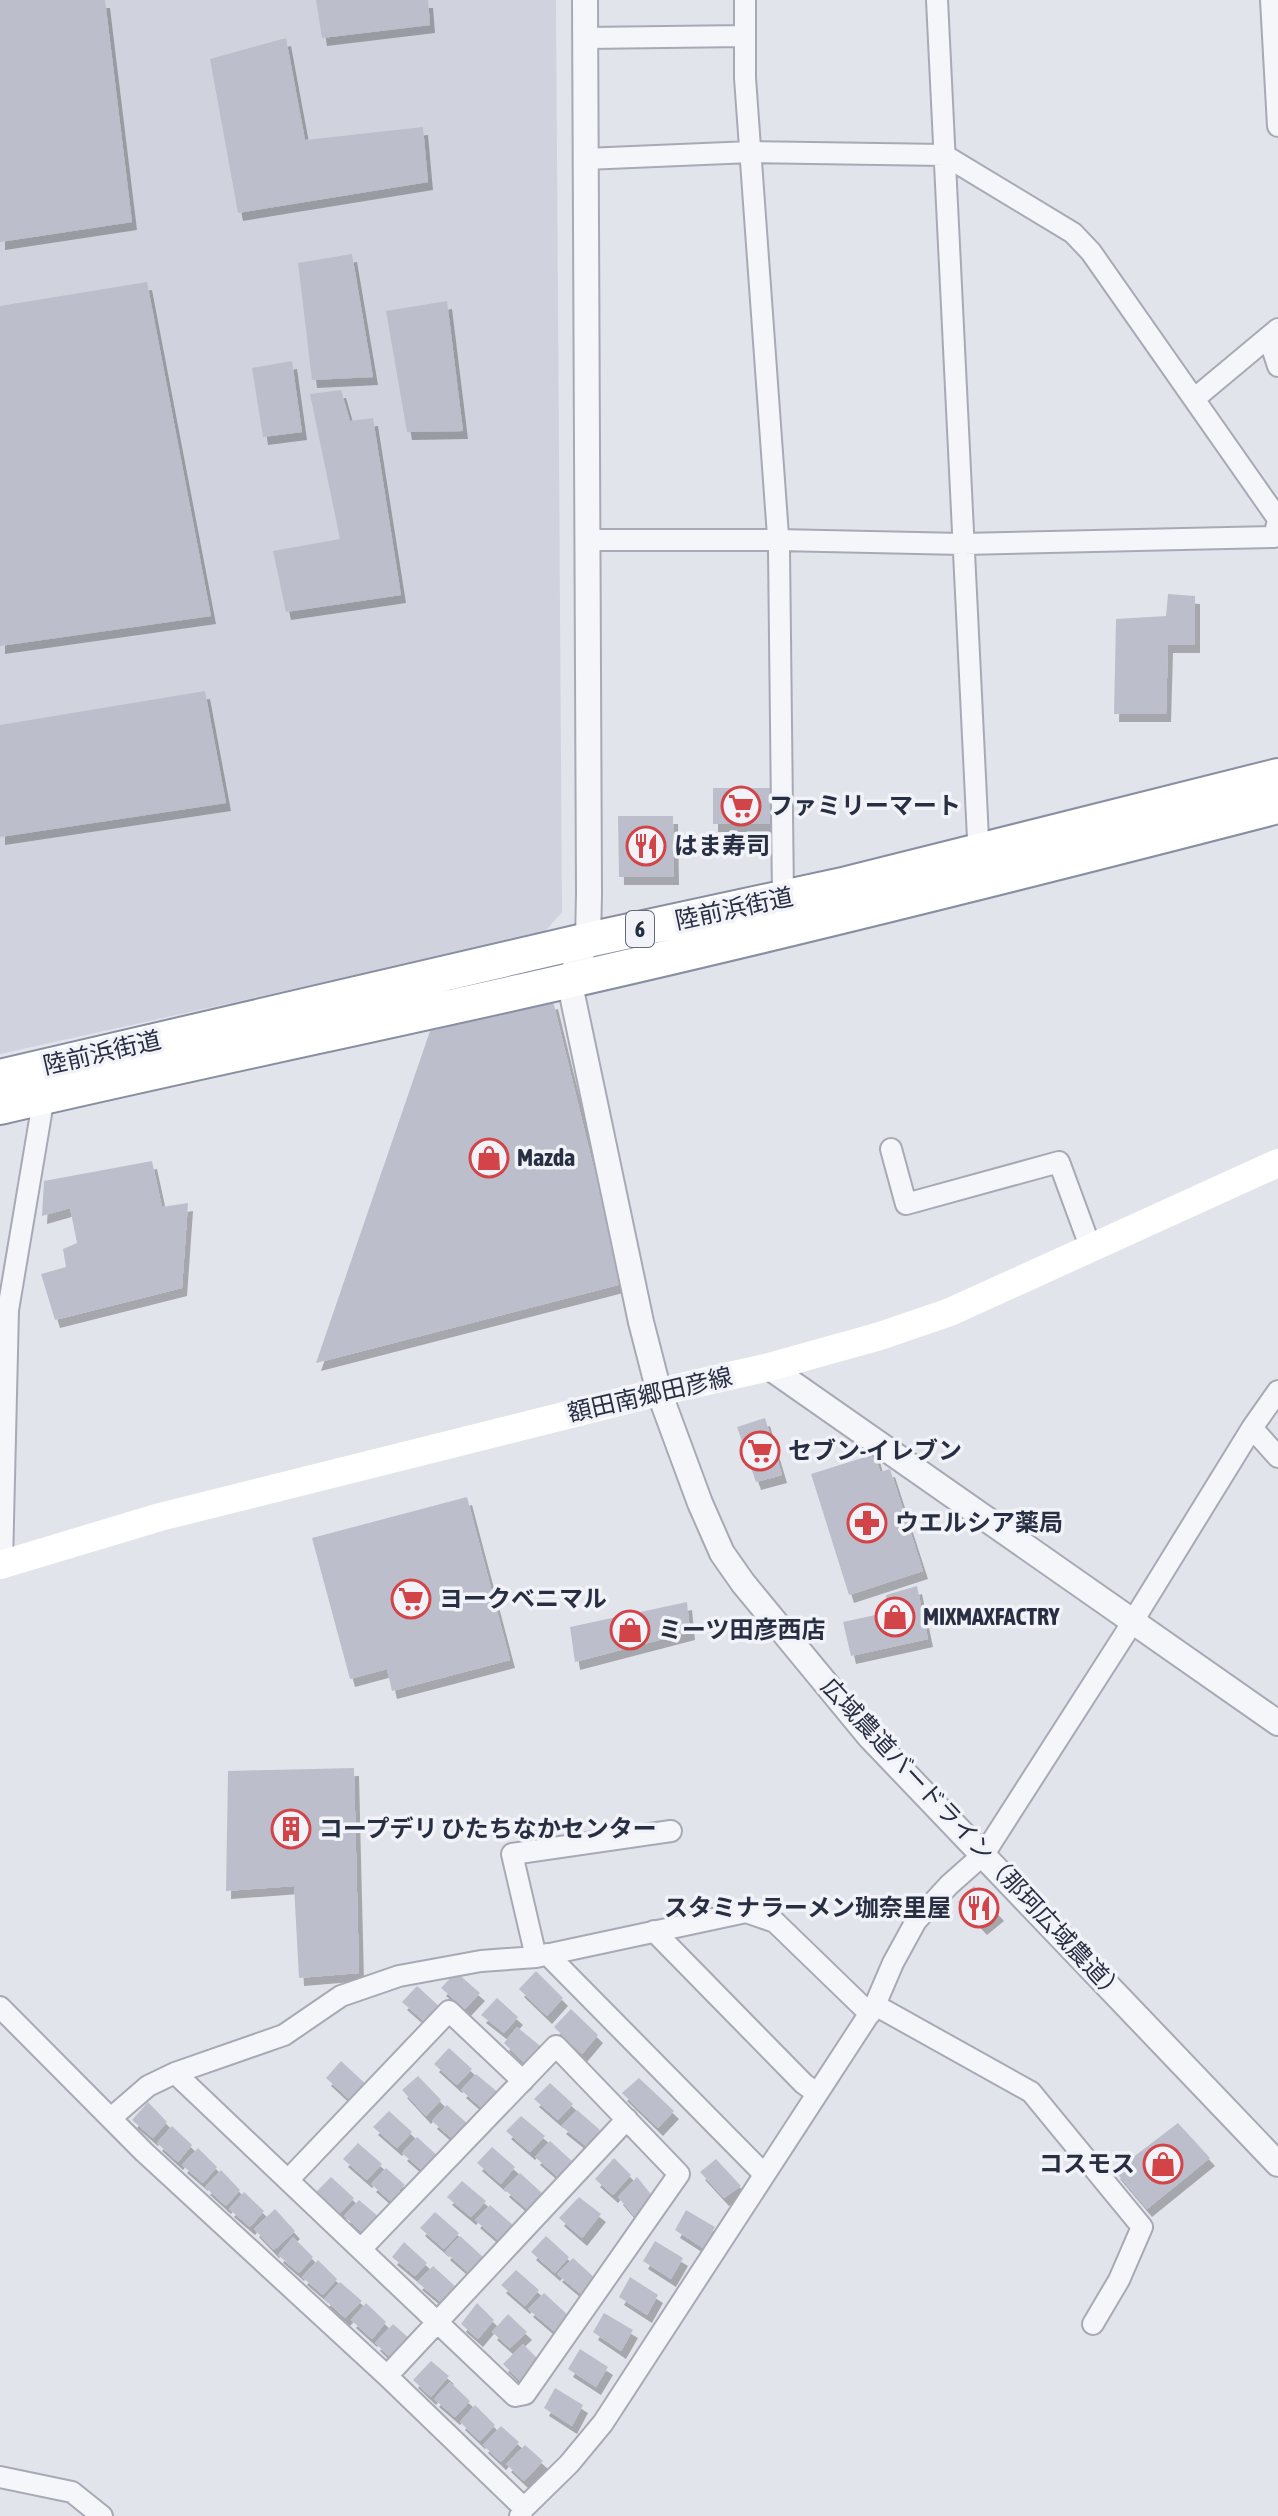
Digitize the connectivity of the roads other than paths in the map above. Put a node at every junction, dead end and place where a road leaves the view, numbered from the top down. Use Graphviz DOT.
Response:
graph roads {
  1 [pos="585,0"];
  2 [pos="745,0"];
  3 [pos="937,0"];
  4 [pos="1271,0"];
  5 [pos="745,36"];
  6 [pos="585,38"];
  7 [pos="1276,43"];
  8 [pos="1278,126"];
  9 [pos="751,152"];
  10 [pos="944,155"];
  11 [pos="585,159"];
  12 [pos="1274,333"];
  13 [pos="1278,366"];
  14 [pos="1194,399"];
  15 [pos="1278,519"];
  16 [pos="587,540"];
  17 [pos="778,540"];
  18 [pos="963,544"];
  19 [pos="1278,776"];
  20 [pos="1278,806"];
  21 [pos="980,867"];
  22 [pos="783,898"];
  23 [pos="588,940"];
  24 [pos="569,980"];
  25 [pos="0,1077"];
  26 [pos="44,1096"];
  27 [pos="0,1107"];
  28 [pos="891,1149"];
  29 [pos="1278,1163"];
  30 [pos="1091,1249"];
  31 [pos="769,1367"];
  32 [pos="1278,1391"];
  33 [pos="659,1392"];
  34 [pos="1252,1428"];
  35 [pos="1278,1457"];
  36 [pos="1,1564"];
  37 [pos="1131,1621"];
  38 [pos="1278,1723"];
  39 [pos="671,1831"];
  40 [pos="984,1854"];
  41 [pos="654,1931"];
  42 [pos="542,1956"];
  43 [pos="0,2007"];
  44 [pos="872,2009"];
  45 [pos="175,2073"];
  46 [pos="523,2081"];
  47 [pos="817,2093"];
  48 [pos="111,2118"];
  49 [pos="627,2119"];
  50 [pos="1278,2164"];
  51 [pos="764,2174"];
  52 [pos="289,2179"];
  53 [pos="362,2248"];
  54 [pos="437,2321"];
  55 [pos="1093,2324"];
  56 [pos="387,2376"];
  57 [pos="0,2477"];
  58 [pos="522,2512"];
  59 [pos="102,2516"];
  1 -- 6 [label="street"];
  2 -- 5 [label="street"];
  3 -- 10 [label="street"];
  4 -- 7 [label="street"];
  5 -- 6 [label="street"];
  5 -- 9 [label="street"];
  6 -- 11 [label="street"];
  7 -- 8 [label="street"];
  9 -- 10 [label="street"];
  9 -- 11 [label="street"];
  9 -- 17 [label="street"];
  10 -- 14 [label="street"];
  10 -- 18 [label="street"];
  11 -- 16 [label="street"];
  12 -- 13 [label="street"];
  12 -- 14 [label="street"];
  14 -- 15 [label="street"];
  15 -- 18 [label="street"];
  16 -- 17 [label="street"];
  16 -- 23 [label="street"];
  17 -- 18 [label="street"];
  17 -- 22 [label="street"];
  18 -- 21 [label="street"];
  19 -- 21 [label="highway, 陸前浜街道 / 6"];
  20 -- 21 [label="highway, 陸前浜街道 / 6"];
  21 -- 22 [label="highway, 陸前浜街道 / 6"];
  21 -- 24 [label="highway, 陸前浜街道 / 6"];
  22 -- 23 [label="highway, 陸前浜街道 / 6"];
  23 -- 24 [label="street"];
  23 -- 25 [label="highway, 陸前浜街道 / 6"];
  24 -- 26 [label="highway, 陸前浜街道 / 6"];
  24 -- 33 [label="street, 広域農道バードライン（那珂広域農道）"];
  26 -- 27 [label="highway, 陸前浜街道 / 6"];
  26 -- 36 [label="street"];
  28 -- 30 [label="street"];
  29 -- 30 [label="main road, 額田南郷田彦線"];
  30 -- 31 [label="main road, 額田南郷田彦線"];
  31 -- 33 [label="main road, 額田南郷田彦線"];
  31 -- 37 [label="street"];
  32 -- 34 [label="street"];
  33 -- 36 [label="main road, 額田南郷田彦線"];
  33 -- 40 [label="street, 広域農道バードライン（那珂広域農道）"];
  34 -- 35 [label="street"];
  34 -- 37 [label="street"];
  37 -- 38 [label="street"];
  37 -- 40 [label="street"];
  39 -- 42 [label="street"];
  40 -- 44 [label="street"];
  40 -- 50 [label="street, 広域農道バードライン（那珂広域農道）"];
  41 -- 42 [label="street"];
  41 -- 44 [label="street"];
  41 -- 47 [label="street"];
  42 -- 45 [label="street"];
  42 -- 51 [label="street"];
  43 -- 48 [label="street"];
  44 -- 47 [label="street"];
  44 -- 55 [label="street"];
  45 -- 48 [label="street"];
  45 -- 52 [label="street"];
  46 -- 49 [label="street"];
  46 -- 52 [label="street"];
  46 -- 53 [label="street"];
  47 -- 51 [label="street"];
  48 -- 56 [label="street"];
  49 -- 54 [label="street"];
  49 -- 54 [label="street"];
  51 -- 58 [label="street"];
  52 -- 53 [label="street"];
  53 -- 54 [label="street"];
  54 -- 56 [label="street"];
  56 -- 58 [label="street"];
  57 -- 59 [label="street"];
}
